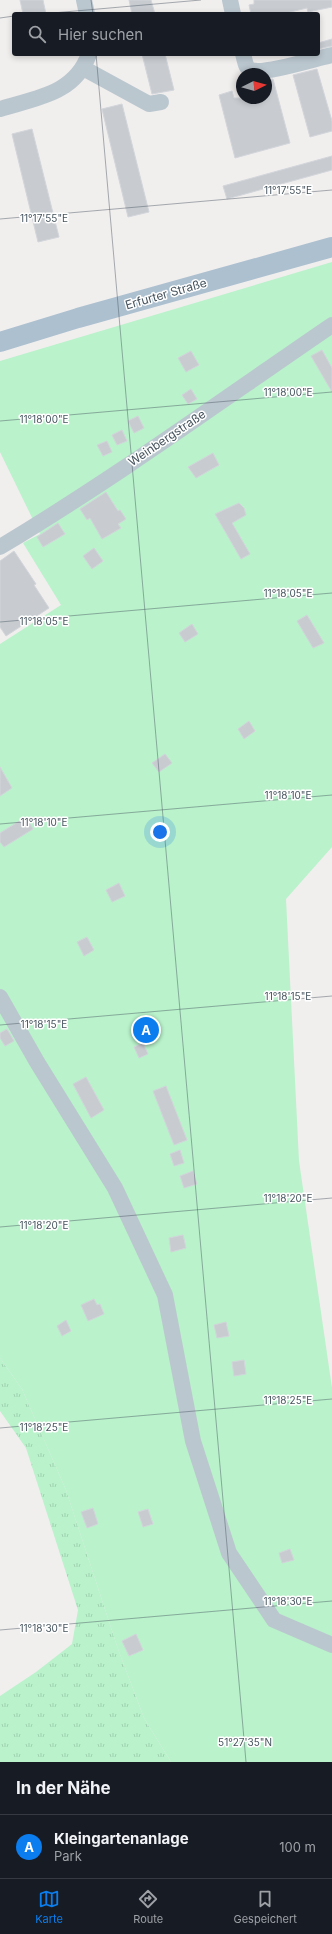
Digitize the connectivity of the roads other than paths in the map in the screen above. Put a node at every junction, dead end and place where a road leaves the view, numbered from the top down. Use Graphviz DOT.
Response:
graph roads {
  1 [pos="84,0"];
  2 [pos="230,0"];
  3 [pos="87,12"];
  4 [pos="233,12"];
  5 [pos="332,55"];
  6 [pos="244,56"];
  7 [pos="86,61"];
  8 [pos="161,102"];
  9 [pos="0,109"];
  10 [pos="332,247"];
  11 [pos="332,325"];
  12 [pos="0,342"];
  13 [pos="0,547"];
  14 [pos="0,997"];
  15 [pos="332,1645"];
  1 -- 3 [label="street"];
  2 -- 4 [label="street"];
  5 -- 6 [label="street"];
  7 -- 8 [label="street"];
  7 -- 9 [label="street"];
  10 -- 12 [label="main road, Erfurter Straße"];
  11 -- 13 [label="street, Weinbergstraße"];
  14 -- 15 [label="street"];
}
